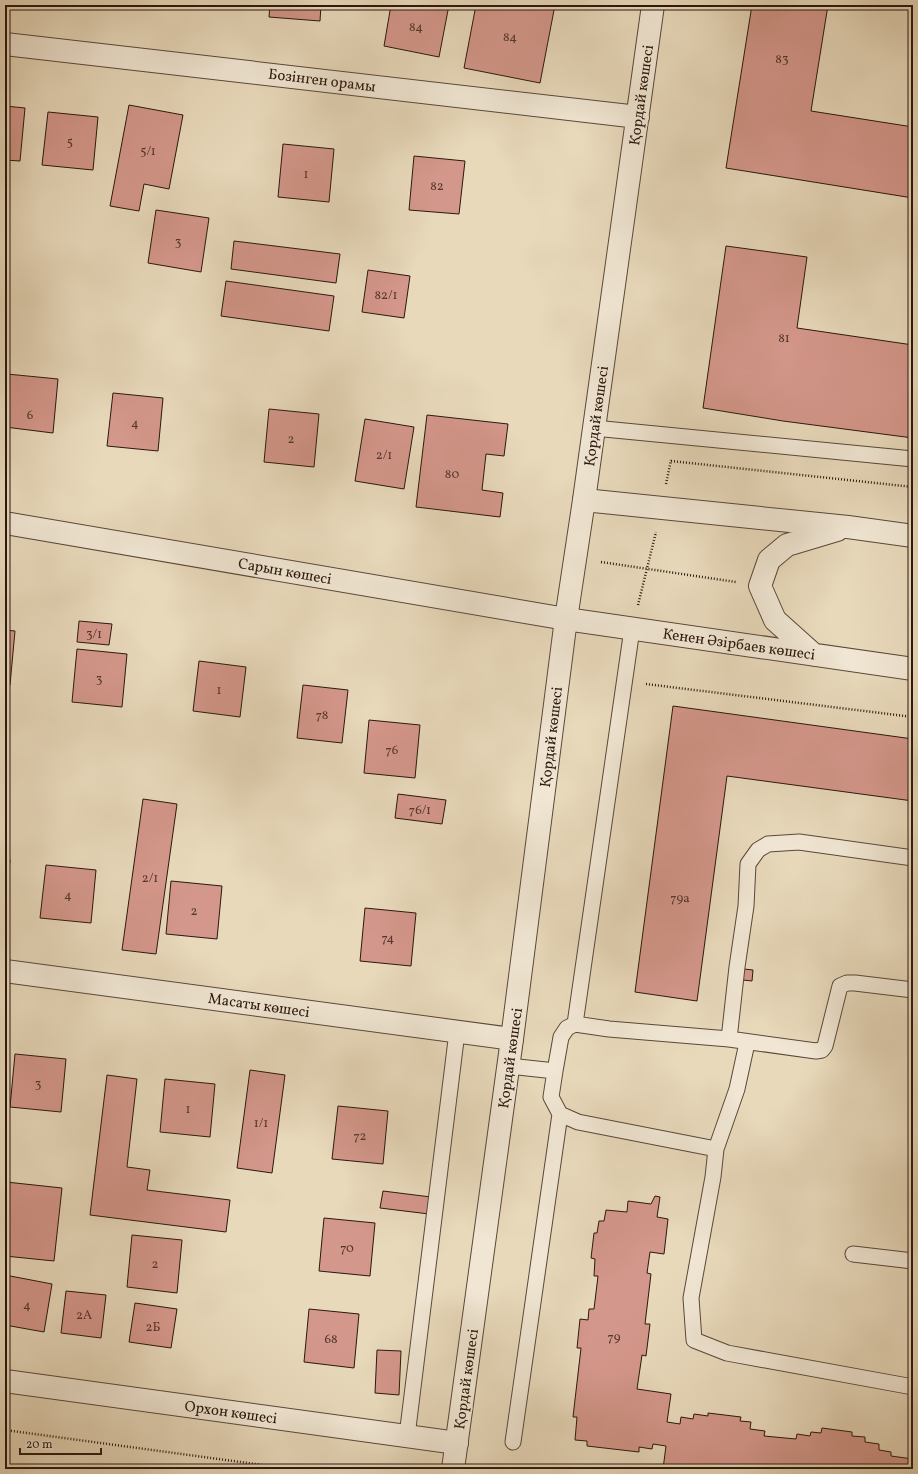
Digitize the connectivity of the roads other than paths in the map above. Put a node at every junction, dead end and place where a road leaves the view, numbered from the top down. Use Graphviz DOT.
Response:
graph roads {
  1 [pos="653,5"];
  2 [pos="5,44"];
  3 [pos="638,117"];
  4 [pos="594,428"];
  5 [pos="913,460"];
  6 [pos="584,500"];
  7 [pos="5,524"];
  8 [pos="848,527"];
  9 [pos="913,536"];
  10 [pos="566,619"];
  11 [pos="632,629"];
  12 [pos="814,655"];
  13 [pos="913,669"];
  14 [pos="913,858"];
  15 [pos="5,971"];
  16 [pos="913,990"];
  17 [pos="575,1024"];
  18 [pos="457,1032"];
  19 [pos="512,1039"];
  20 [pos="729,1039"];
  21 [pos="747,1042"];
  22 [pos="509,1066"];
  23 [pos="555,1071"];
  24 [pos="560,1114"];
  25 [pos="716,1148"];
  26 [pos="853,1254"];
  27 [pos="913,1261"];
  28 [pos="5,1381"];
  29 [pos="913,1387"];
  30 [pos="407,1436"];
  31 [pos="513,1442"];
  32 [pos="457,1443"];
  33 [pos="453,1469"];
  1 -- 3 [label="street, Қордай көшесі"];
  2 -- 3 [label="street, Бозінген орамы"];
  3 -- 4 [label="street, Қордай көшесі"];
  4 -- 5 [label="lane"];
  4 -- 6 [label="street, Қордай көшесі"];
  6 -- 8 [label="street"];
  6 -- 10 [label="street, Қордай көшесі"];
  7 -- 10 [label="street, Сарын көшесі"];
  8 -- 9 [label="street"];
  8 -- 12 [label="street"];
  10 -- 11 [label="street, Кенен Әзірбаев көшесі"];
  10 -- 19 [label="street, Қордай көшесі"];
  11 -- 12 [label="street, Кенен Әзірбаев көшесі"];
  11 -- 17 [label="lane"];
  12 -- 13 [label="street, Кенен Әзірбаев көшесі"];
  14 -- 20 [label="lane"];
  15 -- 18 [label="street, Масаты көшесі"];
  16 -- 21 [label="lane"];
  17 -- 20 [label="lane"];
  17 -- 23 [label="lane"];
  18 -- 19 [label="street, Масаты көшесі"];
  18 -- 30 [label="lane"];
  19 -- 22 [label="street, Қордай көшесі"];
  20 -- 21 [label="lane"];
  21 -- 25 [label="lane"];
  22 -- 23 [label="lane"];
  22 -- 32 [label="street, Қордай көшесі"];
  23 -- 24 [label="lane"];
  24 -- 25 [label="lane"];
  24 -- 31 [label="lane"];
  25 -- 29 [label="lane"];
  26 -- 27 [label="lane"];
  28 -- 30 [label="street, Орхон көшесі"];
  30 -- 32 [label="street, Орхон көшесі"];
  32 -- 33 [label="street, Қордай көшесі"];
}
